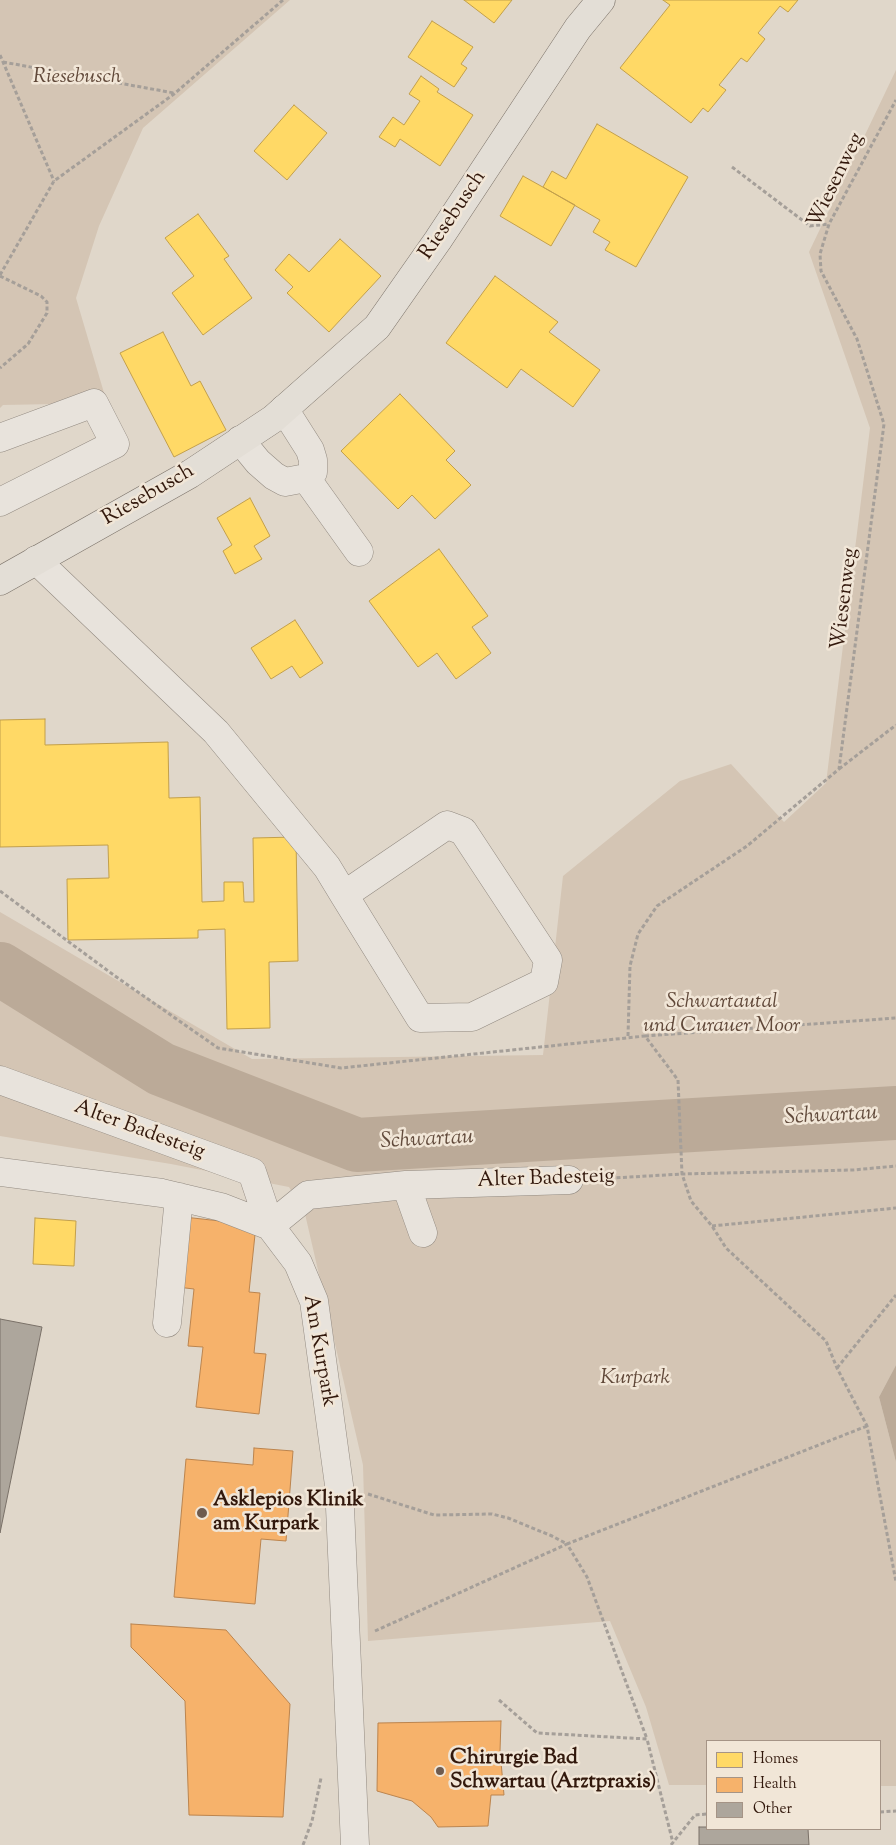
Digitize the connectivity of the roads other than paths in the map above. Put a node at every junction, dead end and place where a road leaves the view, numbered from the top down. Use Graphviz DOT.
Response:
graph roads {
  1 [pos="602,0"];
  2 [pos="284,409"];
  3 [pos="0,438"];
  4 [pos="240,440"];
  5 [pos="306,478"];
  6 [pos="0,502"];
  7 [pos="358,552"];
  8 [pos="36,560"];
  9 [pos="0,581"];
  10 [pos="344,895"];
  11 [pos="0,1080"];
  12 [pos="0,1172"];
  13 [pos="569,1180"];
  14 [pos="406,1185"];
  15 [pos="179,1197"];
  16 [pos="270,1226"];
  17 [pos="423,1232"];
  18 [pos="167,1323"];
  19 [pos="355,1845"];
  1 -- 2 [label="main road, Riesebusch"];
  2 -- 4 [label="main road, Riesebusch"];
  2 -- 5 [label="street"];
  3 -- 6 [label="street"];
  4 -- 5 [label="street"];
  4 -- 8 [label="main road, Riesebusch"];
  5 -- 7 [label="street"];
  8 -- 9 [label="main road, Riesebusch"];
  8 -- 10 [label="street"];
  10 -- 10 [label="street"];
  11 -- 16 [label="street, Alter Badesteig"];
  12 -- 15 [label="street"];
  13 -- 14 [label="street, Alter Badesteig"];
  14 -- 16 [label="street, Alter Badesteig"];
  14 -- 17 [label="street"];
  15 -- 16 [label="street"];
  15 -- 18 [label="street"];
  16 -- 19 [label="street, Am Kurpark"];
}
